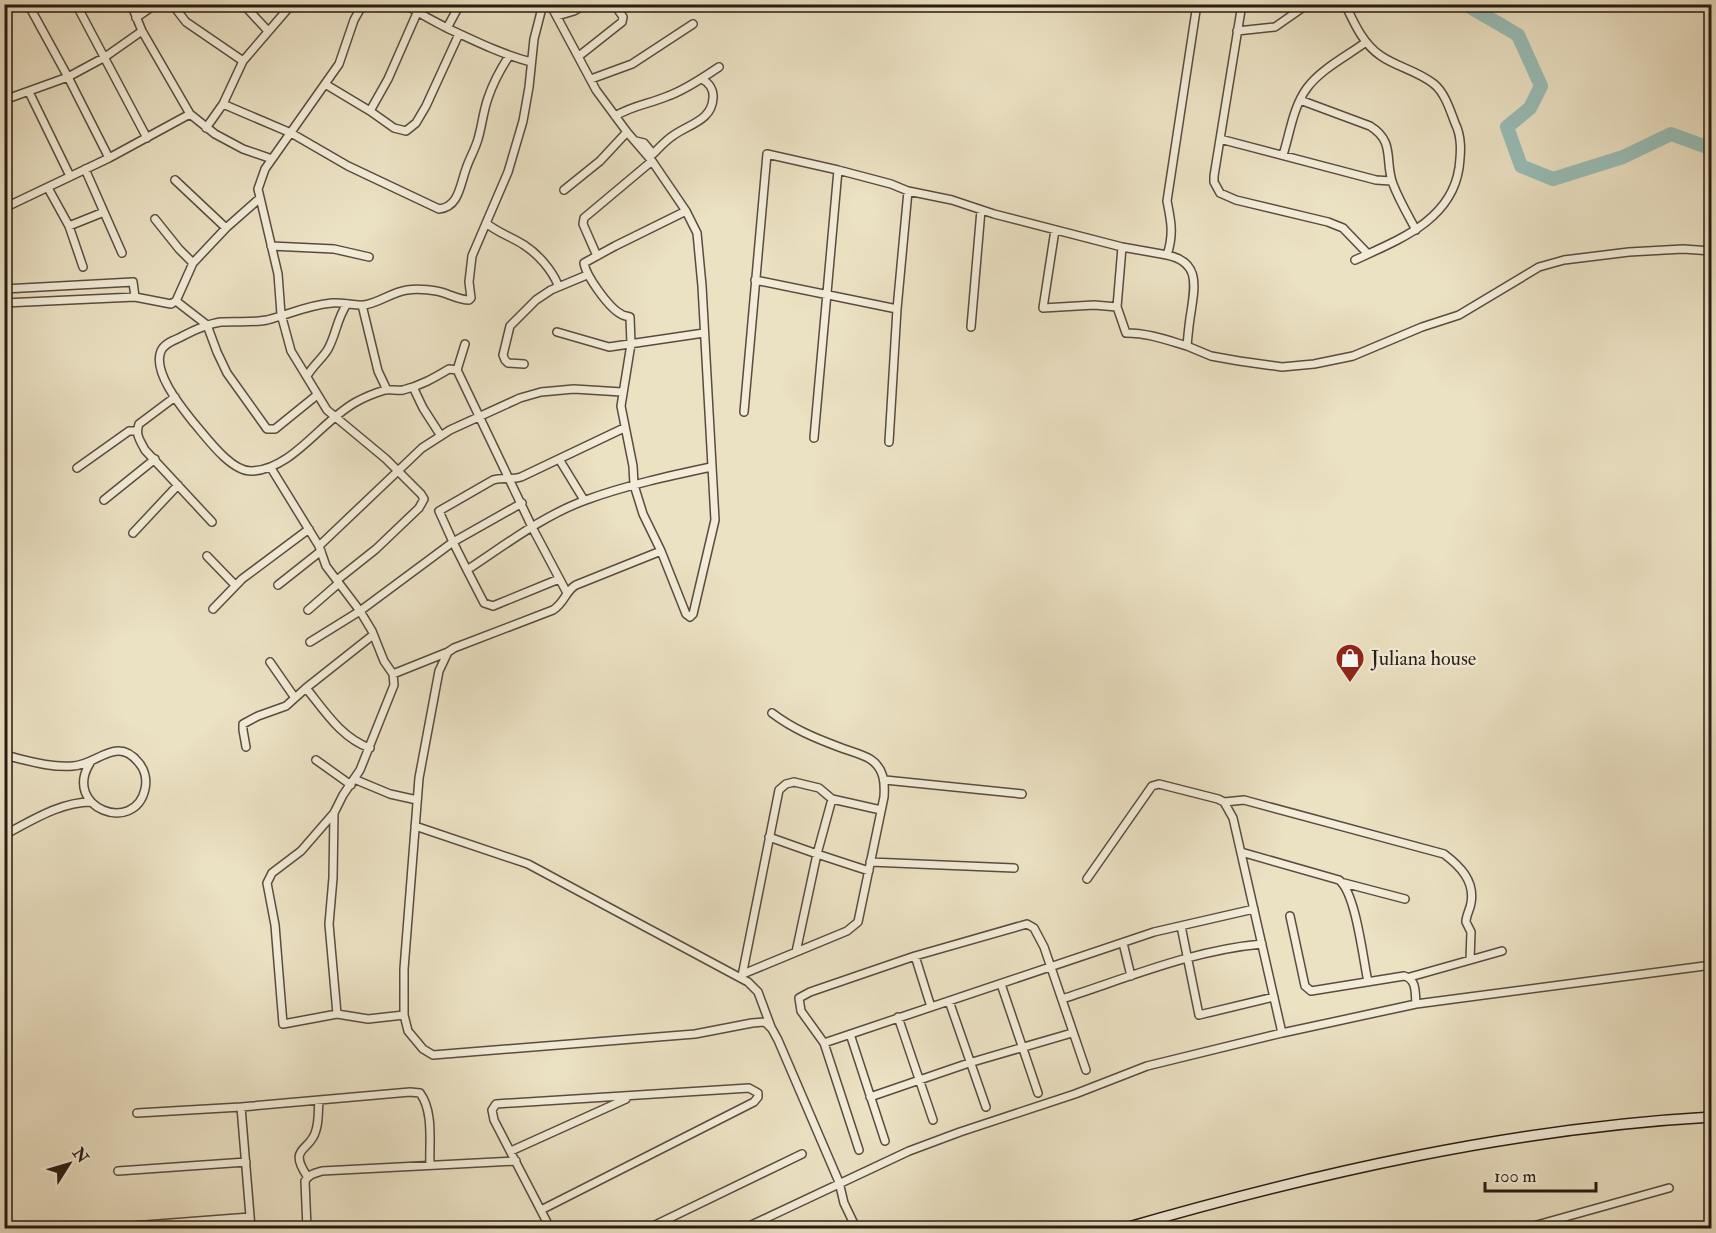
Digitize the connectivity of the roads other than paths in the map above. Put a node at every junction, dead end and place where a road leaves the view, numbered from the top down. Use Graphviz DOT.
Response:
graph roads {
  1 [pos="28,4"];
  2 [pos="76,4"];
  3 [pos="131,4"];
  4 [pos="156,4"];
  5 [pos="172,4"];
  6 [pos="243,4"];
  7 [pos="292,4"];
  8 [pos="363,4"];
  9 [pos="405,4"];
  10 [pos="460,4"];
  11 [pos="543,4"];
  12 [pos="550,4"];
  13 [pos="586,4"];
  14 [pos="614,4"];
  15 [pos="1197,4"];
  16 [pos="1242,4"];
  17 [pos="1308,4"];
  18 [pos="1345,4"];
  19 [pos="417,13"];
  20 [pos="557,16"];
  21 [pos="136,18"];
  22 [pos="693,24"];
  23 [pos="447,28"];
  24 [pos="142,31"];
  25 [pos="268,31"];
  26 [pos="1237,31"];
  27 [pos="459,34"];
  28 [pos="1366,42"];
  29 [pos="509,56"];
  30 [pos="579,56"];
  31 [pos="105,57"];
  32 [pos="243,62"];
  33 [pos="531,62"];
  34 [pos="718,68"];
  35 [pos="68,77"];
  36 [pos="591,79"];
  37 [pos="702,79"];
  38 [pos="325,84"];
  39 [pos="29,92"];
  40 [pos="5,100"];
  41 [pos="1300,100"];
  42 [pos="223,104"];
  43 [pos="370,111"];
  44 [pos="190,114"];
  45 [pos="615,116"];
  46 [pos="206,128"];
  47 [pos="627,132"];
  48 [pos="291,133"];
  49 [pos="147,138"];
  50 [pos="1220,139"];
  51 [pos="635,141"];
  52 [pos="1283,155"];
  53 [pos="109,158"];
  54 [pos="272,159"];
  55 [pos="652,161"];
  56 [pos="85,169"];
  57 [pos="838,170"];
  58 [pos="70,176"];
  59 [pos="175,180"];
  60 [pos="1391,181"];
  61 [pos="48,188"];
  62 [pos="564,190"];
  63 [pos="908,191"];
  64 [pos="260,198"];
  65 [pos="4,208"];
  66 [pos="981,210"];
  67 [pos="686,211"];
  68 [pos="104,212"];
  69 [pos="155,219"];
  70 [pos="486,223"];
  71 [pos="69,226"];
  72 [pos="226,228"];
  73 [pos="1055,230"];
  74 [pos="1416,230"];
  75 [pos="271,246"];
  76 [pos="1122,247"];
  77 [pos="1712,250"];
  78 [pos="122,253"];
  79 [pos="1368,254"];
  80 [pos="1167,255"];
  81 [pos="597,256"];
  82 [pos="369,257"];
  83 [pos="1355,260"];
  84 [pos="193,263"];
  85 [pos="84,267"];
  86 [pos="587,275"];
  87 [pos="755,280"];
  88 [pos="558,285"];
  89 [pos="4,289"];
  90 [pos="828,295"];
  91 [pos="135,297"];
  92 [pos="176,301"];
  93 [pos="4,303"];
  94 [pos="347,304"];
  95 [pos="362,305"];
  96 [pos="1117,308"];
  97 [pos="897,309"];
  98 [pos="281,314"];
  99 [pos="207,325"];
  100 [pos="971,327"];
  101 [pos="557,332"];
  102 [pos="704,333"];
  103 [pos="465,344"];
  104 [pos="631,344"];
  105 [pos="1187,346"];
  106 [pos="524,364"];
  107 [pos="457,370"];
  108 [pos="307,376"];
  109 [pos="412,387"];
  110 [pos="387,390"];
  111 [pos="622,392"];
  112 [pos="317,395"];
  113 [pos="175,397"];
  114 [pos="744,412"];
  115 [pos="334,417"];
  116 [pos="479,417"];
  117 [pos="624,428"];
  118 [pos="137,431"];
  119 [pos="441,436"];
  120 [pos="814,438"];
  121 [pos="889,442"];
  122 [pos="155,459"];
  123 [pos="559,459"];
  124 [pos="711,467"];
  125 [pos="77,468"];
  126 [pos="271,468"];
  127 [pos="398,471"];
  128 [pos="511,480"];
  129 [pos="634,484"];
  130 [pos="178,485"];
  131 [pos="104,500"];
  132 [pos="584,500"];
  133 [pos="522,503"];
  134 [pos="212,522"];
  135 [pos="532,527"];
  136 [pos="309,529"];
  137 [pos="133,533"];
  138 [pos="453,542"];
  139 [pos="320,549"];
  140 [pos="661,551"];
  141 [pos="207,555"];
  142 [pos="467,570"];
  143 [pos="560,579"];
  144 [pos="338,581"];
  145 [pos="235,585"];
  146 [pos="278,585"];
  147 [pos="567,593"];
  148 [pos="213,609"];
  149 [pos="308,610"];
  150 [pos="360,611"];
  151 [pos="373,635"];
  152 [pos="310,642"];
  153 [pos="448,652"];
  154 [pos="270,662"];
  155 [pos="393,674"];
  156 [pos="306,688"];
  157 [pos="295,698"];
  158 [pos="772,713"];
  159 [pos="246,747"];
  160 [pos="370,747"];
  161 [pos="4,755"];
  162 [pos="316,760"];
  163 [pos="90,763"];
  164 [pos="885,780"];
  165 [pos="352,782"];
  166 [pos="1022,794"];
  167 [pos="832,799"];
  168 [pos="417,800"];
  169 [pos="91,802"];
  170 [pos="1224,802"];
  171 [pos="881,810"];
  172 [pos="334,813"];
  173 [pos="415,826"];
  174 [pos="4,835"];
  175 [pos="770,837"];
  176 [pos="1241,852"];
  177 [pos="817,854"];
  178 [pos="870,862"];
  179 [pos="1014,868"];
  180 [pos="869,870"];
  181 [pos="1087,879"];
  182 [pos="1344,883"];
  183 [pos="1405,899"];
  184 [pos="1254,909"];
  185 [pos="1290,916"];
  186 [pos="1181,926"];
  187 [pos="1123,943"];
  188 [pos="1262,944"];
  189 [pos="1502,951"];
  190 [pos="796,952"];
  191 [pos="915,956"];
  192 [pos="1186,959"];
  193 [pos="1470,960"];
  194 [pos="1712,965"];
  195 [pos="1051,967"];
  196 [pos="742,976"];
  197 [pos="1131,976"];
  198 [pos="1410,977"];
  199 [pos="1368,982"];
  200 [pos="1001,984"];
  201 [pos="1274,997"];
  202 [pos="1062,999"];
  203 [pos="949,1001"];
  204 [pos="1416,1004"];
  205 [pos="931,1007"];
  206 [pos="337,1014"];
  207 [pos="404,1015"];
  208 [pos="898,1017"];
  209 [pos="772,1029"];
  210 [pos="1072,1033"];
  211 [pos="1282,1033"];
  212 [pos="850,1034"];
  213 [pos="824,1043"];
  214 [pos="1021,1047"];
  215 [pos="969,1064"];
  216 [pos="1086,1070"];
  217 [pos="920,1080"];
  218 [pos="1038,1093"];
  219 [pos="631,1097"];
  220 [pos="870,1097"];
  221 [pos="320,1101"];
  222 [pos="241,1107"];
  223 [pos="986,1107"];
  224 [pos="137,1113"];
  225 [pos="1712,1117"];
  226 [pos="933,1120"];
  227 [pos="885,1141"];
  228 [pos="860,1150"];
  229 [pos="511,1151"];
  230 [pos="802,1154"];
  231 [pos="516,1161"];
  232 [pos="246,1162"];
  233 [pos="430,1165"];
  234 [pos="118,1171"];
  235 [pos="307,1176"];
  236 [pos="839,1182"];
  237 [pos="1669,1188"];
  238 [pos="541,1210"];
  239 [pos="250,1217"];
  240 [pos="119,1227"];
  241 [pos="549,1227"];
  242 [pos="251,1228"];
  243 [pos="307,1228"];
  244 [pos="523,1228"];
  245 [pos="649,1228"];
  246 [pos="745,1228"];
  247 [pos="856,1228"];
  248 [pos="1125,1228"];
  249 [pos="1526,1228"];
  1 -- 35 [label="street"];
  2 -- 31 [label="street"];
  3 -- 21 [label="street"];
  4 -- 21 [label="street"];
  5 -- 32 [label="street"];
  6 -- 25 [label="street"];
  7 -- 25 [label="street"];
  8 -- 38 [label="street"];
  9 -- 19 [label="street"];
  10 -- 23 [label="street"];
  11 -- 33 [label="street"];
  12 -- 20 [label="street"];
  13 -- 20 [label="street"];
  14 -- 30 [label="street"];
  15 -- 80 [label="street"];
  16 -- 26 [label="street"];
  17 -- 26 [label="street"];
  18 -- 28 [label="street"];
  19 -- 23 [label="street"];
  19 -- 43 [label="street"];
  20 -- 30 [label="street"];
  21 -- 24 [label="street"];
  22 -- 36 [label="street"];
  23 -- 27 [label="street"];
  24 -- 31 [label="street"];
  24 -- 44 [label="street"];
  25 -- 32 [label="street"];
  26 -- 50 [label="street"];
  27 -- 29 [label="street"];
  27 -- 43 [label="street"];
  28 -- 41 [label="street"];
  28 -- 74 [label="street"];
  29 -- 33 [label="street"];
  29 -- 48 [label="street"];
  30 -- 36 [label="street"];
  31 -- 35 [label="street"];
  31 -- 49 [label="street"];
  32 -- 42 [label="street"];
  33 -- 70 [label="street"];
  34 -- 37 [label="street"];
  35 -- 39 [label="street"];
  35 -- 53 [label="street"];
  36 -- 45 [label="street"];
  37 -- 45 [label="street"];
  37 -- 51 [label="street"];
  38 -- 43 [label="street"];
  38 -- 48 [label="street"];
  39 -- 40 [label="street"];
  39 -- 58 [label="street"];
  41 -- 52 [label="street"];
  41 -- 60 [label="street"];
  42 -- 46 [label="street"];
  42 -- 48 [label="street"];
  44 -- 46 [label="street"];
  44 -- 49 [label="street"];
  45 -- 47 [label="street"];
  46 -- 54 [label="street"];
  47 -- 51 [label="street"];
  47 -- 62 [label="street"];
  48 -- 54 [label="street"];
  49 -- 53 [label="street"];
  50 -- 52 [label="street"];
  50 -- 79 [label="street"];
  51 -- 55 [label="street"];
  52 -- 60 [label="street"];
  53 -- 56 [label="street"];
  54 -- 64 [label="street"];
  55 -- 67 [label="street"];
  55 -- 81 [label="street"];
  56 -- 58 [label="street"];
  56 -- 68 [label="street"];
  57 -- 63 [label="street"];
  57 -- 87 [label="street"];
  57 -- 90 [label="street"];
  58 -- 61 [label="street"];
  59 -- 72 [label="street"];
  60 -- 74 [label="street"];
  61 -- 65 [label="street"];
  61 -- 71 [label="street"];
  63 -- 66 [label="street"];
  63 -- 97 [label="street"];
  64 -- 72 [label="street"];
  64 -- 75 [label="street"];
  66 -- 73 [label="street"];
  66 -- 100 [label="street"];
  67 -- 81 [label="street"];
  67 -- 102 [label="street"];
  68 -- 71 [label="street"];
  68 -- 78 [label="street"];
  69 -- 84 [label="street"];
  70 -- 88 [label="street"];
  70 -- 95 [label="street"];
  71 -- 85 [label="street"];
  72 -- 84 [label="street"];
  73 -- 76 [label="street"];
  73 -- 96 [label="street"];
  74 -- 79 [label="street"];
  75 -- 82 [label="street"];
  75 -- 98 [label="street"];
  76 -- 80 [label="street"];
  76 -- 96 [label="street"];
  77 -- 105 [label="street"];
  79 -- 83 [label="street"];
  80 -- 105 [label="street"];
  81 -- 86 [label="street"];
  84 -- 92 [label="street"];
  86 -- 88 [label="street"];
  86 -- 104 [label="street"];
  87 -- 90 [label="street"];
  87 -- 114 [label="street"];
  88 -- 106 [label="street"];
  89 -- 91 [label="street"];
  90 -- 97 [label="street"];
  90 -- 120 [label="street"];
  91 -- 92 [label="street"];
  91 -- 93 [label="street"];
  92 -- 99 [label="street"];
  94 -- 95 [label="street"];
  94 -- 98 [label="street"];
  94 -- 108 [label="street"];
  95 -- 110 [label="street"];
  96 -- 105 [label="street"];
  97 -- 121 [label="street"];
  98 -- 99 [label="street"];
  98 -- 108 [label="street"];
  99 -- 112 [label="street"];
  99 -- 113 [label="street"];
  101 -- 104 [label="street"];
  102 -- 104 [label="street"];
  102 -- 124 [label="street"];
  103 -- 107 [label="street"];
  104 -- 111 [label="street"];
  107 -- 109 [label="street"];
  107 -- 116 [label="street"];
  108 -- 112 [label="street"];
  109 -- 110 [label="street"];
  109 -- 119 [label="street"];
  110 -- 115 [label="street"];
  111 -- 116 [label="street"];
  111 -- 117 [label="street"];
  112 -- 115 [label="street"];
  113 -- 118 [label="street"];
  113 -- 126 [label="street"];
  115 -- 126 [label="street"];
  115 -- 127 [label="street"];
  116 -- 119 [label="street"];
  116 -- 128 [label="street"];
  117 -- 123 [label="street"];
  117 -- 129 [label="street"];
  118 -- 122 [label="street"];
  118 -- 125 [label="street"];
  119 -- 127 [label="street"];
  122 -- 130 [label="street"];
  122 -- 131 [label="street"];
  123 -- 128 [label="street"];
  123 -- 132 [label="street"];
  124 -- 129 [label="street"];
  124 -- 140 [label="street"];
  126 -- 136 [label="street"];
  127 -- 139 [label="street"];
  127 -- 144 [label="street"];
  128 -- 133 [label="street"];
  128 -- 138 [label="street"];
  129 -- 132 [label="street"];
  129 -- 140 [label="street"];
  130 -- 134 [label="street"];
  130 -- 137 [label="street"];
  132 -- 135 [label="street"];
  133 -- 135 [label="street"];
  133 -- 138 [label="street"];
  135 -- 142 [label="street"];
  135 -- 143 [label="street"];
  136 -- 139 [label="street"];
  136 -- 145 [label="street"];
  138 -- 142 [label="street"];
  138 -- 150 [label="street"];
  139 -- 144 [label="street"];
  139 -- 146 [label="street"];
  140 -- 147 [label="street"];
  141 -- 145 [label="street"];
  142 -- 143 [label="street"];
  143 -- 147 [label="street"];
  144 -- 149 [label="street"];
  144 -- 150 [label="street"];
  145 -- 148 [label="street"];
  147 -- 153 [label="street"];
  150 -- 151 [label="street"];
  150 -- 152 [label="street"];
  151 -- 155 [label="street"];
  151 -- 156 [label="street"];
  153 -- 155 [label="street"];
  153 -- 168 [label="street"];
  154 -- 157 [label="street"];
  155 -- 160 [label="street"];
  156 -- 157 [label="street"];
  156 -- 160 [label="street"];
  157 -- 159 [label="street"];
  158 -- 164 [label="street"];
  160 -- 165 [label="street"];
  161 -- 163 [label="street"];
  162 -- 165 [label="street"];
  163 -- 169 [label="street"];
  163 -- 169 [label="street"];
  164 -- 166 [label="street"];
  164 -- 171 [label="street"];
  165 -- 168 [label="street"];
  165 -- 172 [label="street"];
  167 -- 171 [label="street"];
  167 -- 175 [label="street"];
  167 -- 177 [label="street"];
  168 -- 173 [label="street"];
  169 -- 174 [label="street"];
  170 -- 176 [label="street"];
  170 -- 181 [label="street"];
  170 -- 193 [label="street"];
  171 -- 178 [label="street"];
  172 -- 206 [label="street"];
  172 -- 206 [label="street"];
  173 -- 196 [label="street"];
  173 -- 207 [label="street"];
  175 -- 177 [label="street"];
  175 -- 196 [label="street"];
  176 -- 182 [label="street"];
  176 -- 184 [label="street"];
  177 -- 180 [label="street"];
  177 -- 190 [label="street"];
  178 -- 179 [label="street"];
  178 -- 180 [label="street"];
  180 -- 190 [label="street"];
  182 -- 183 [label="street"];
  182 -- 199 [label="street"];
  184 -- 186 [label="street"];
  184 -- 188 [label="street"];
  185 -- 199 [label="street"];
  186 -- 187 [label="street"];
  186 -- 192 [label="street"];
  187 -- 195 [label="street"];
  187 -- 197 [label="street"];
  188 -- 192 [label="street"];
  188 -- 201 [label="street"];
  189 -- 193 [label="street"];
  190 -- 196 [label="street"];
  191 -- 195 [label="street"];
  191 -- 205 [label="street"];
  191 -- 213 [label="street"];
  192 -- 197 [label="street"];
  192 -- 201 [label="street"];
  193 -- 198 [label="street"];
  194 -- 204 [label="street"];
  195 -- 200 [label="street"];
  195 -- 202 [label="street"];
  196 -- 209 [label="street"];
  197 -- 202 [label="street"];
  198 -- 199 [label="street"];
  198 -- 204 [label="street"];
  200 -- 203 [label="street"];
  200 -- 214 [label="street"];
  201 -- 211 [label="street"];
  202 -- 210 [label="street"];
  203 -- 205 [label="street"];
  203 -- 215 [label="street"];
  204 -- 211 [label="street"];
  205 -- 208 [label="street"];
  206 -- 207 [label="street"];
  207 -- 209 [label="street"];
  208 -- 212 [label="street"];
  208 -- 217 [label="street"];
  209 -- 236 [label="street"];
  210 -- 214 [label="street"];
  210 -- 216 [label="street"];
  211 -- 236 [label="street"];
  212 -- 213 [label="street"];
  212 -- 220 [label="street"];
  213 -- 228 [label="street"];
  214 -- 215 [label="street"];
  214 -- 218 [label="street"];
  215 -- 217 [label="street"];
  215 -- 223 [label="street"];
  217 -- 220 [label="street"];
  217 -- 226 [label="street"];
  219 -- 229 [label="street"];
  219 -- 229 [label="street"];
  219 -- 238 [label="street"];
  220 -- 227 [label="street"];
  221 -- 222 [label="street"];
  221 -- 233 [label="street"];
  221 -- 235 [label="street"];
  222 -- 224 [label="street"];
  222 -- 232 [label="street"];
  225 -- 248 [label="street"];
  229 -- 231 [label="street"];
  230 -- 245 [label="street"];
  231 -- 233 [label="street"];
  231 -- 238 [label="street"];
  232 -- 234 [label="street"];
  232 -- 239 [label="street"];
  233 -- 235 [label="street"];
  235 -- 243 [label="street"];
  236 -- 246 [label="street"];
  236 -- 247 [label="street"];
  237 -- 249 [label="street"];
  238 -- 241 [label="street"];
  239 -- 240 [label="street"];
  239 -- 242 [label="street"];
  241 -- 244 [label="street"];
}
